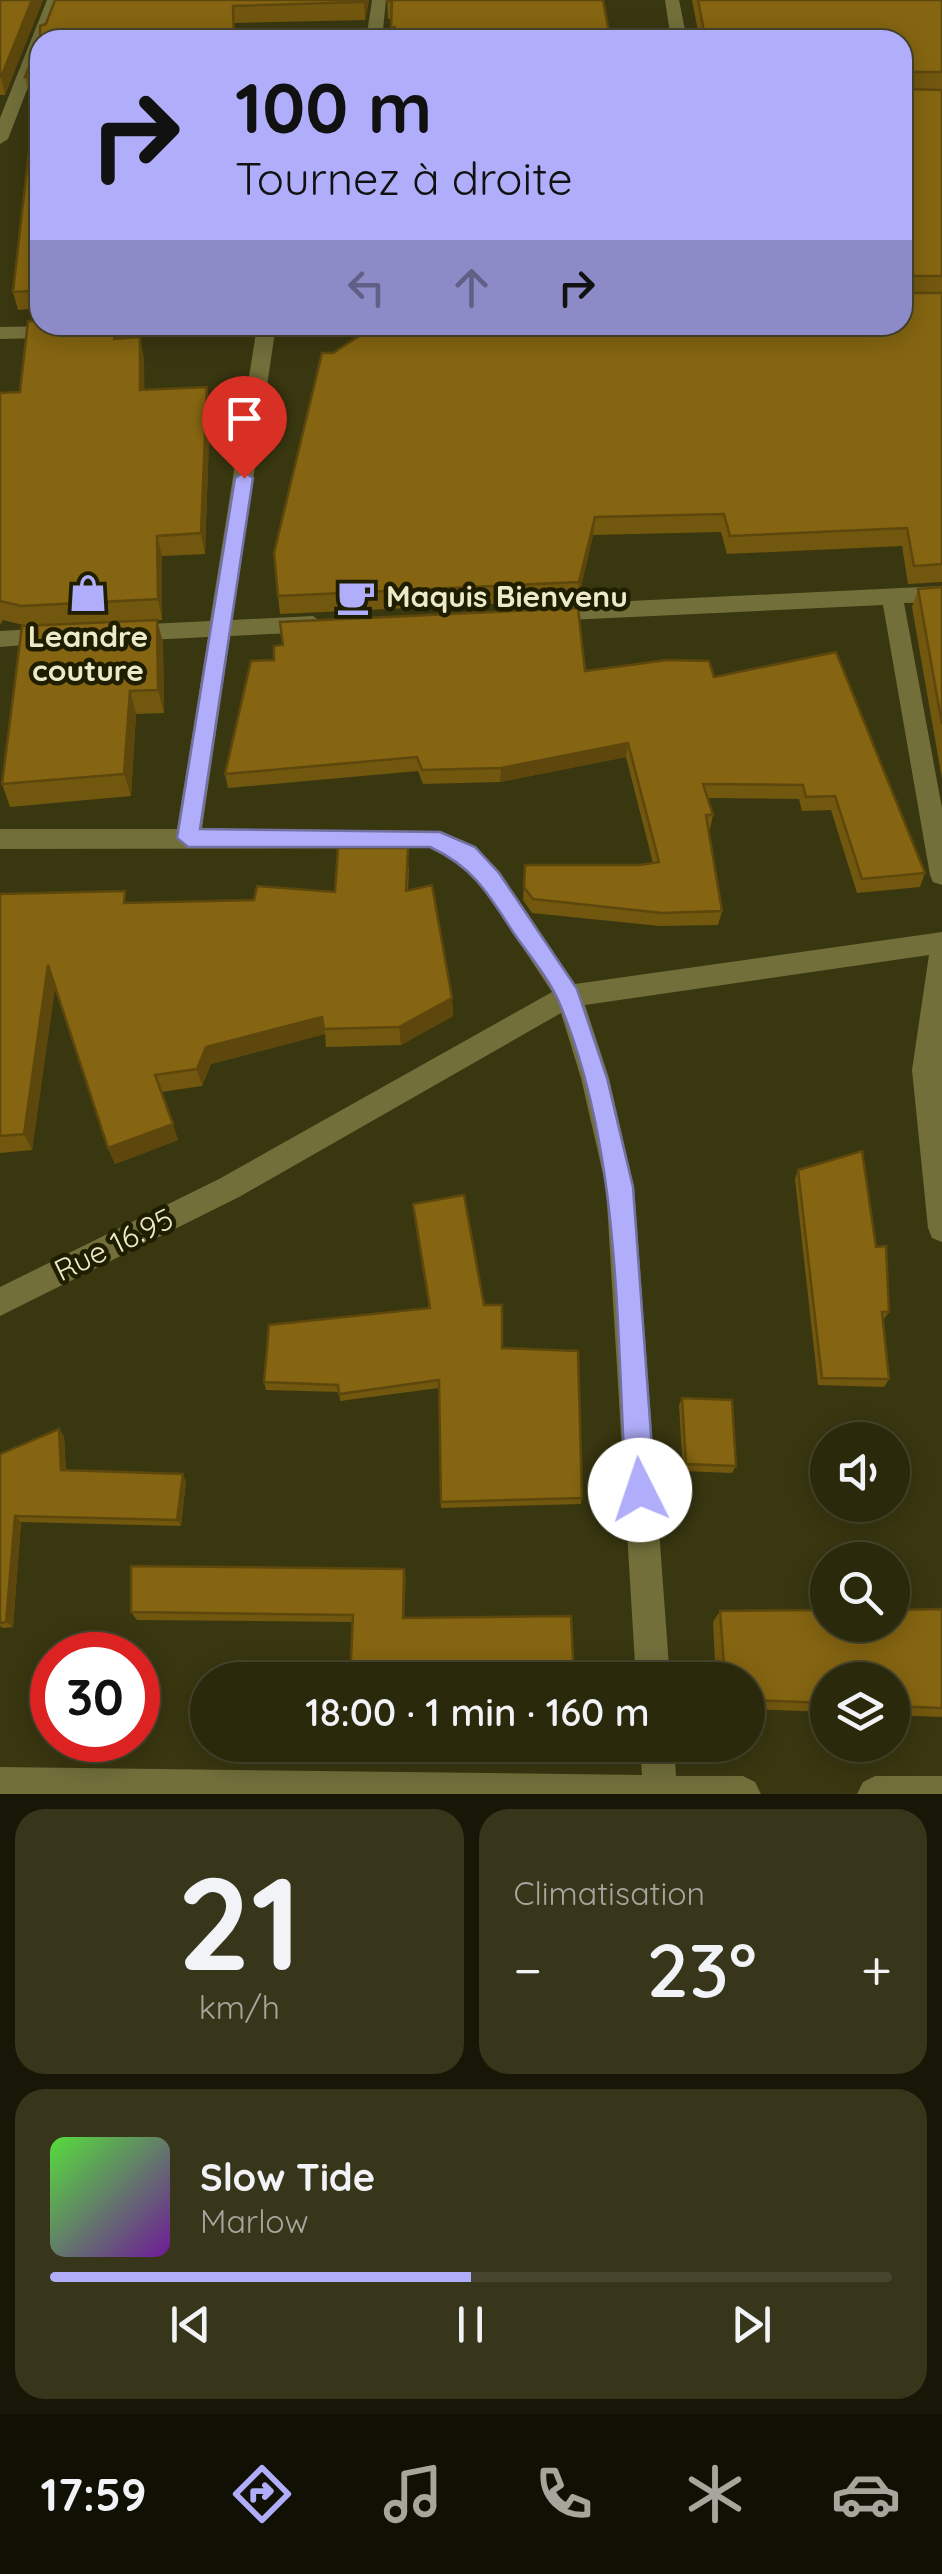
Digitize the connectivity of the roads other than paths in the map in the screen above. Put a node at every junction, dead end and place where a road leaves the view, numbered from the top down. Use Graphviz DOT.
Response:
graph roads {
  1 [pos="54,0"];
  2 [pos="379,0"];
  3 [pos="672,0"];
  4 [pos="42,30"];
  5 [pos="375,30"];
  6 [pos="678,30"];
  7 [pos="30,61"];
  8 [pos="14,102"];
  9 [pos="30,102"];
  10 [pos="0,139"];
  11 [pos="30,332"];
  12 [pos="0,333"];
  13 [pos="265,335"];
  14 [pos="942,594"];
  15 [pos="892,596"];
  16 [pos="517,614"];
  17 [pos="339,622"];
  18 [pos="221,628"];
  19 [pos="110,633"];
  20 [pos="74,635"];
  21 [pos="0,638"];
  22 [pos="188,838"];
  23 [pos="0,839"];
  24 [pos="942,875"];
  25 [pos="942,943"];
  26 [pos="942,956"];
  27 [pos="569,996"];
  28 [pos="934,1070"];
  29 [pos="942,1228"];
  30 [pos="0,1302"];
  31 [pos="652,1662"];
  32 [pos="658,1762"];
  33 [pos="0,1784"];
  34 [pos="660,1791"];
  35 [pos="743,1794"];
  36 [pos="875,1794"];
  37 [pos="942,1794"];
  1 -- 4 [label="street"];
  2 -- 5 [label="street"];
  3 -- 6 [label="street"];
  7 -- 8 [label="street"];
  8 -- 9 [label="street"];
  8 -- 10 [label="street"];
  11 -- 12 [label="street"];
  13 -- 18 [label="street"];
  14 -- 15 [label="street"];
  15 -- 16 [label="street"];
  15 -- 24 [label="street"];
  17 -- 18 [label="street"];
  18 -- 19 [label="street"];
  18 -- 22 [label="street"];
  20 -- 21 [label="street"];
  22 -- 23 [label="street"];
  22 -- 27 [label="street"];
  25 -- 27 [label="street"];
  26 -- 28 [label="street"];
  27 -- 30 [label="street, Rue 16.95"];
  27 -- 31 [label="street"];
  28 -- 29 [label="street"];
  32 -- 34 [label="street"];
  33 -- 34 [label="street"];
  34 -- 35 [label="street"];
  36 -- 37 [label="street"];
}
